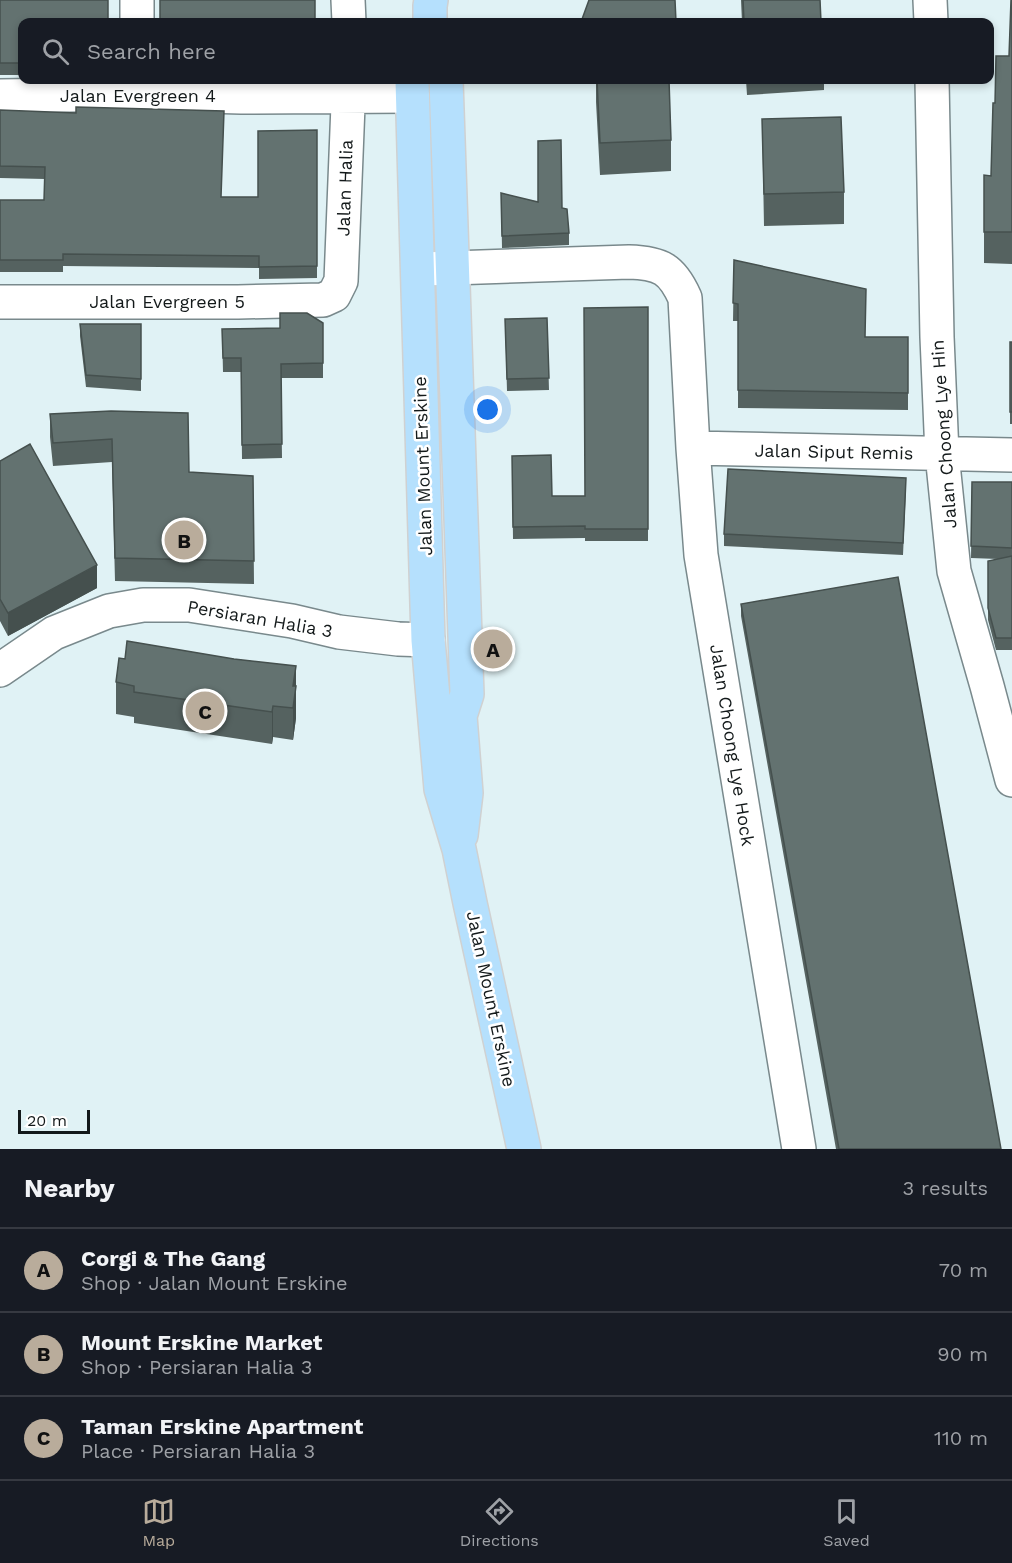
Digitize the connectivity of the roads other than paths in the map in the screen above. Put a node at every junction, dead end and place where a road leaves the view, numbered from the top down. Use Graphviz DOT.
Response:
graph roads {
  1 [pos="137,0"];
  2 [pos="348,0"];
  3 [pos="411,0"];
  4 [pos="431,0"];
  5 [pos="444,0"];
  6 [pos="930,0"];
  7 [pos="137,18"];
  8 [pos="349,18"];
  9 [pos="411,18"];
  10 [pos="430,18"];
  11 [pos="445,18"];
  12 [pos="931,18"];
  13 [pos="446,84"];
  14 [pos="932,84"];
  15 [pos="418,85"];
  16 [pos="137,87"];
  17 [pos="349,88"];
  18 [pos="0,96"];
  19 [pos="449,195"];
  20 [pos="452,268"];
  21 [pos="417,269"];
  22 [pos="334,295"];
  23 [pos="0,302"];
  24 [pos="460,447"];
  25 [pos="693,448"];
  26 [pos="942,454"];
  27 [pos="1012,455"];
  28 [pos="428,640"];
  29 [pos="0,670"];
  30 [pos="1000,685"];
  31 [pos="460,716"];
  32 [pos="1012,780"];
  33 [pos="459,849"];
  34 [pos="524,1149"];
  35 [pos="799,1149"];
  1 -- 7 [label="street"];
  2 -- 8 [label="street"];
  3 -- 9 [label="main road"];
  4 -- 10 [label="main road"];
  5 -- 11 [label="main road"];
  6 -- 12 [label="street"];
  13 -- 19 [label="main road, Jalan Mount Erskine"];
  14 -- 26 [label="street, Jalan Choong Lye Hin"];
  15 -- 17 [label="street, Jalan Evergreen 4"];
  15 -- 19 [label="main road"];
  15 -- 21 [label="main road, Jalan Mount Erskine"];
  16 -- 17 [label="street, Jalan Evergreen 4"];
  16 -- 18 [label="street, Jalan Evergreen 4"];
  17 -- 22 [label="street, Jalan Halia"];
  19 -- 20 [label="main road, Jalan Mount Erskine"];
  20 -- 21 [label="street, Jalan Choong Lye Hock"];
  20 -- 24 [label="main road, Jalan Mount Erskine"];
  20 -- 25 [label="street, Jalan Choong Lye Hock"];
  21 -- 28 [label="main road, Jalan Mount Erskine"];
  22 -- 23 [label="street, Jalan Evergreen 5"];
  24 -- 28 [label="main road"];
  24 -- 31 [label="main road, Jalan Mount Erskine"];
  25 -- 26 [label="street, Jalan Siput Remis"];
  25 -- 35 [label="street, Jalan Choong Lye Hock"];
  26 -- 27 [label="street, Jalan Siput Remis"];
  26 -- 30 [label="street, Jalan Choong Lye Hin"];
  28 -- 29 [label="street, Persiaran Halia 3"];
  28 -- 31 [label="main road"];
  28 -- 33 [label="main road, Jalan Mount Erskine"];
  30 -- 32 [label="street, Jalan Choong Lye Hin"];
  31 -- 33 [label="main road, Jalan Mount Erskine"];
  33 -- 34 [label="main road, Jalan Mount Erskine"];
}
